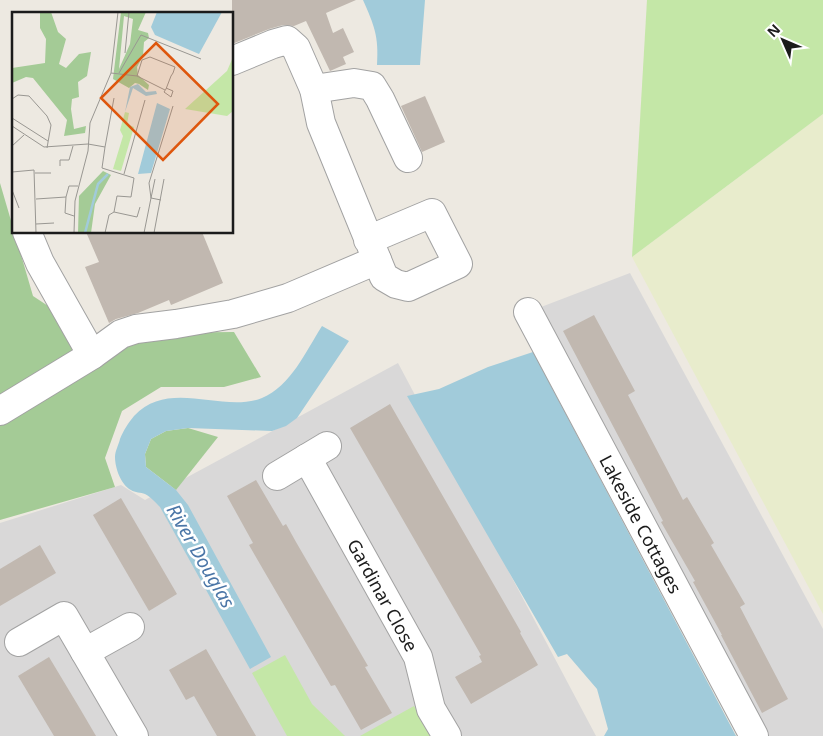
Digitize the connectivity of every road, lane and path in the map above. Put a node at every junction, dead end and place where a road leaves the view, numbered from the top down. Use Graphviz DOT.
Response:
graph roads {
  1 [pos="234,60"];
  2 [pos="314,89"];
  3 [pos="408,158"];
  4 [pos="28,234"];
  5 [pos="528,312"];
  6 [pos="92,356"];
  7 [pos="0,411"];
  8 [pos="277,476"];
  9 [pos="130,627"];
  10 [pos="19,642"];
  11 [pos="85,652"];
  12 [pos="134,736"];
  13 [pos="447,736"];
  14 [pos="754,736"];
  1 -- 2 [label="street"];
  2 -- 3 [label="street"];
  2 -- 6 [label="street"];
  4 -- 6 [label="street"];
  5 -- 14 [label="street, Lakeside Cottages"];
  6 -- 7 [label="street"];
  8 -- 13 [label="street, Gardinar Close"];
  9 -- 11 [label="street"];
  10 -- 11 [label="street"];
  11 -- 12 [label="street"];
}
